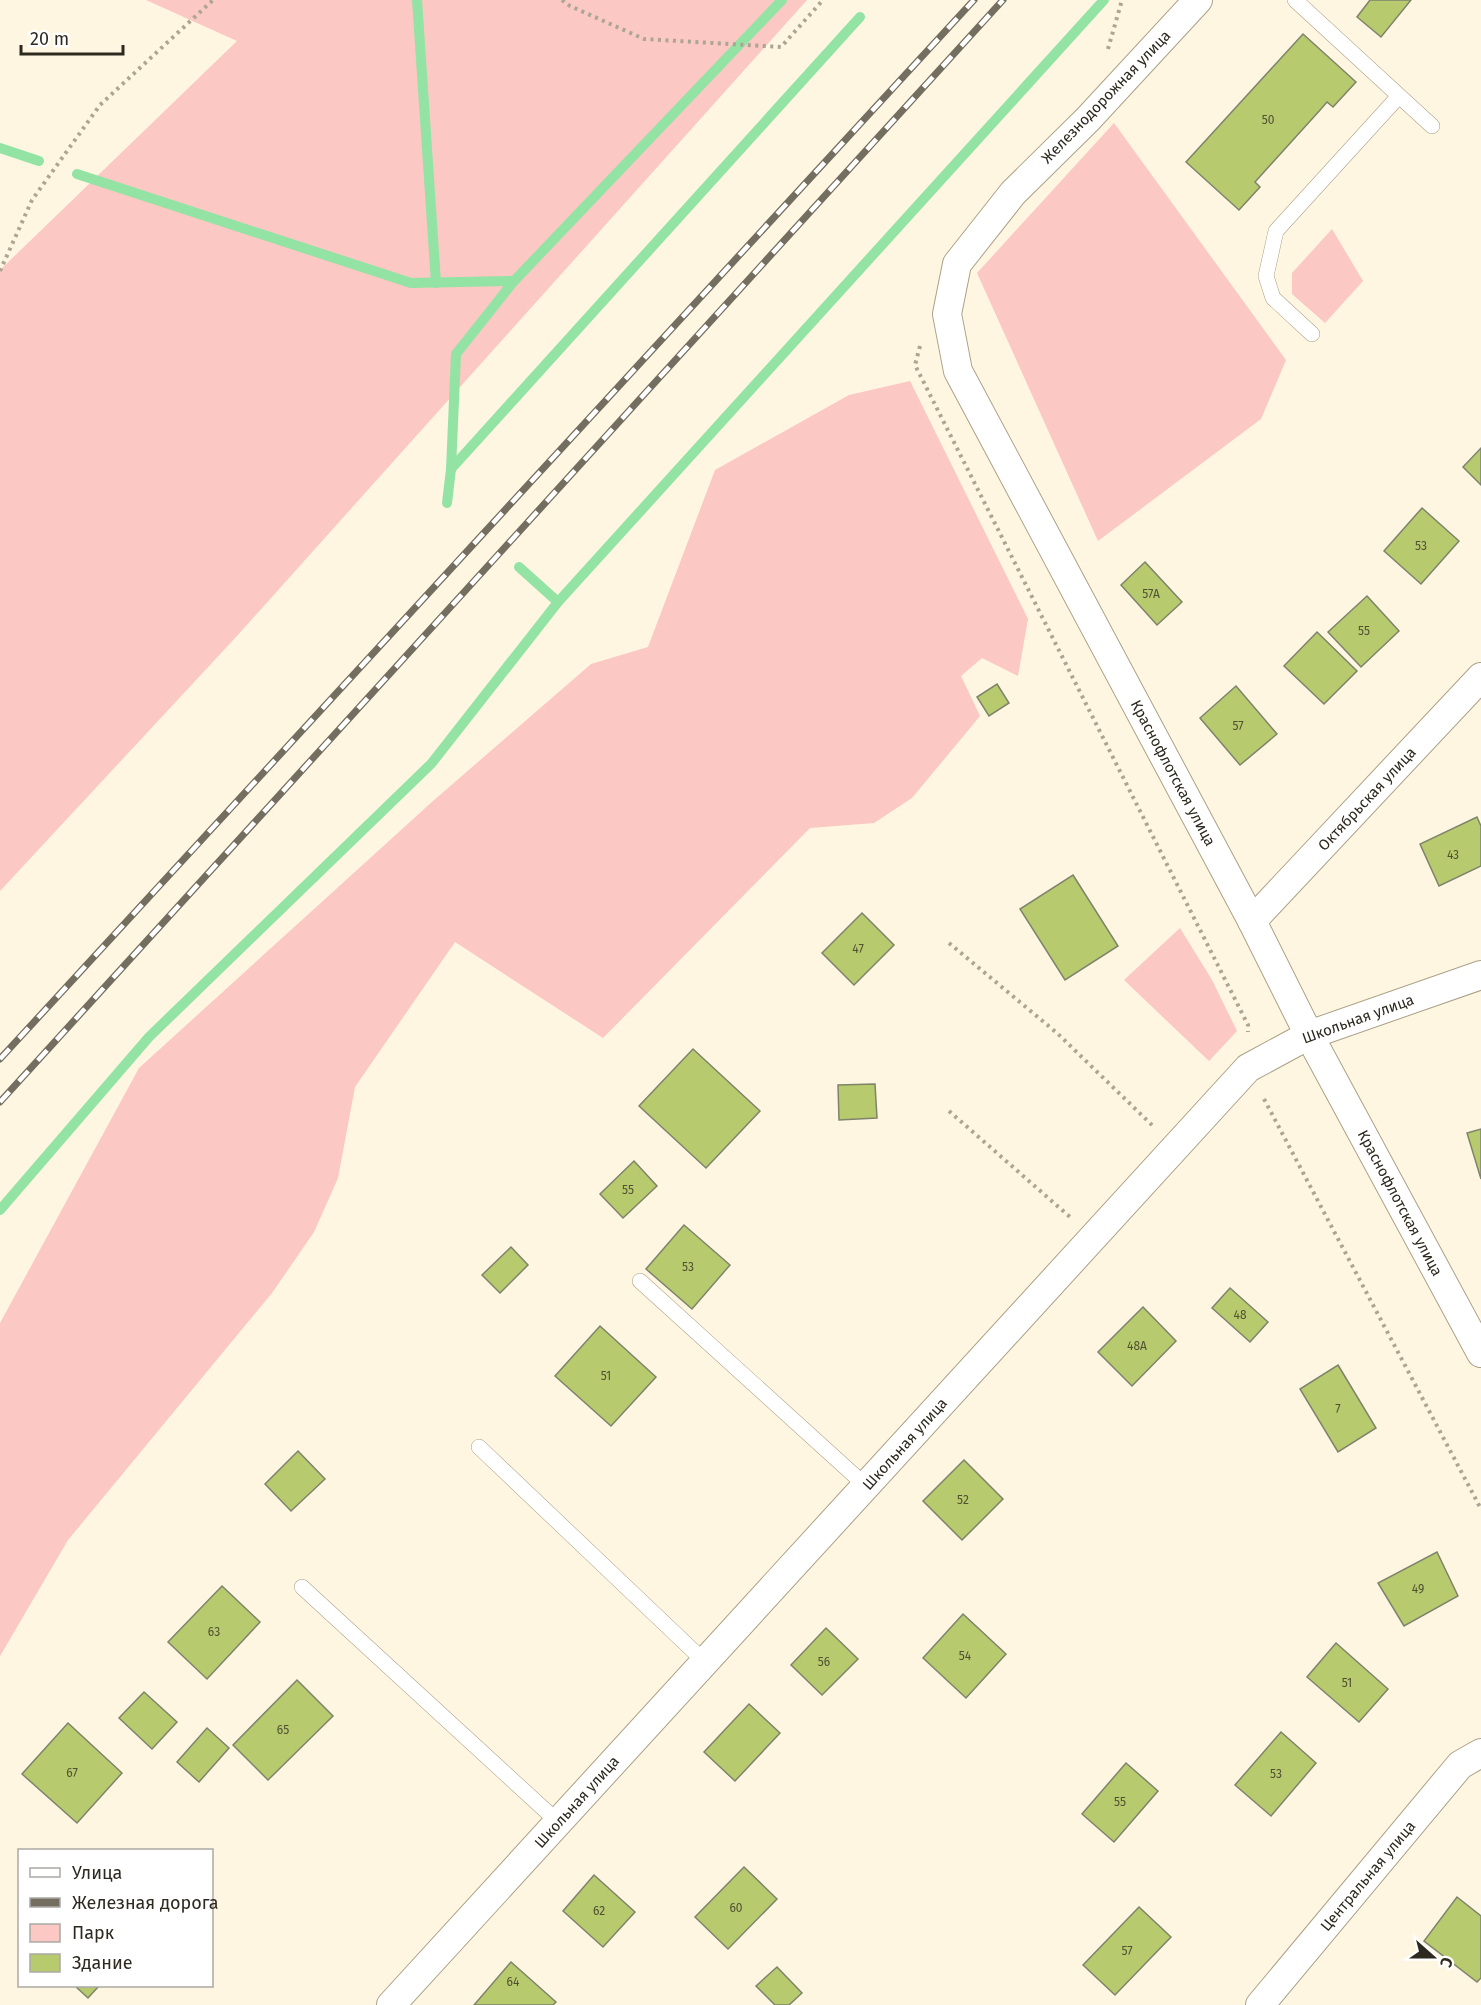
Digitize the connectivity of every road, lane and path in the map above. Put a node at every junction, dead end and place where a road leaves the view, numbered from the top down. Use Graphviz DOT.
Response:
graph roads {
  1 [pos="213,0"];
  2 [pos="562,0"];
  3 [pos="823,0"];
  4 [pos="1198,0"];
  5 [pos="1295,0"];
  6 [pos="1399,96"];
  7 [pos="1432,126"];
  8 [pos="1013,193"];
  9 [pos="0,271"];
  10 [pos="946,314"];
  11 [pos="1312,334"];
  12 [pos="1481,677"];
  13 [pos="1252,921"];
  14 [pos="949,943"];
  15 [pos="1481,975"];
  16 [pos="1309,1035"];
  17 [pos="1248,1068"];
  18 [pos="949,1111"];
  19 [pos="1175,1147"];
  20 [pos="1093,1238"];
  21 [pos="640,1281"];
  22 [pos="1481,1353"];
  23 [pos="479,1447"];
  24 [pos="866,1486"];
  25 [pos="1481,1509"];
  26 [pos="302,1587"];
  27 [pos="705,1662"];
  28 [pos="1481,1753"];
  29 [pos="558,1822"];
  30 [pos="392,2005"];
  31 [pos="1260,2005"];
  1 -- 9 [label="path"];
  2 -- 3 [label="path"];
  4 -- 8 [label="street, Железнодорожная улица"];
  5 -- 6 [label="lane"];
  6 -- 7 [label="lane"];
  6 -- 11 [label="lane"];
  8 -- 10 [label="street, Краснофлотская улица"];
  10 -- 13 [label="street, Краснофлотская улица"];
  10 -- 17 [label="path"];
  12 -- 13 [label="street, Октябрьская улица"];
  13 -- 16 [label="street, Краснофлотская улица"];
  14 -- 19 [label="path"];
  15 -- 16 [label="street, Школьная улица"];
  16 -- 17 [label="street, Школьная улица"];
  16 -- 22 [label="street, Краснофлотская улица"];
  17 -- 19 [label="street, Школьная улица"];
  17 -- 25 [label="path"];
  18 -- 20 [label="path"];
  19 -- 20 [label="street, Школьная улица"];
  20 -- 24 [label="street, Школьная улица"];
  21 -- 24 [label="lane"];
  23 -- 27 [label="lane"];
  24 -- 27 [label="street, Школьная улица"];
  26 -- 29 [label="lane"];
  27 -- 29 [label="street, Школьная улица"];
  28 -- 31 [label="street, Центральная улица"];
  29 -- 30 [label="street, Школьная улица"];
}
